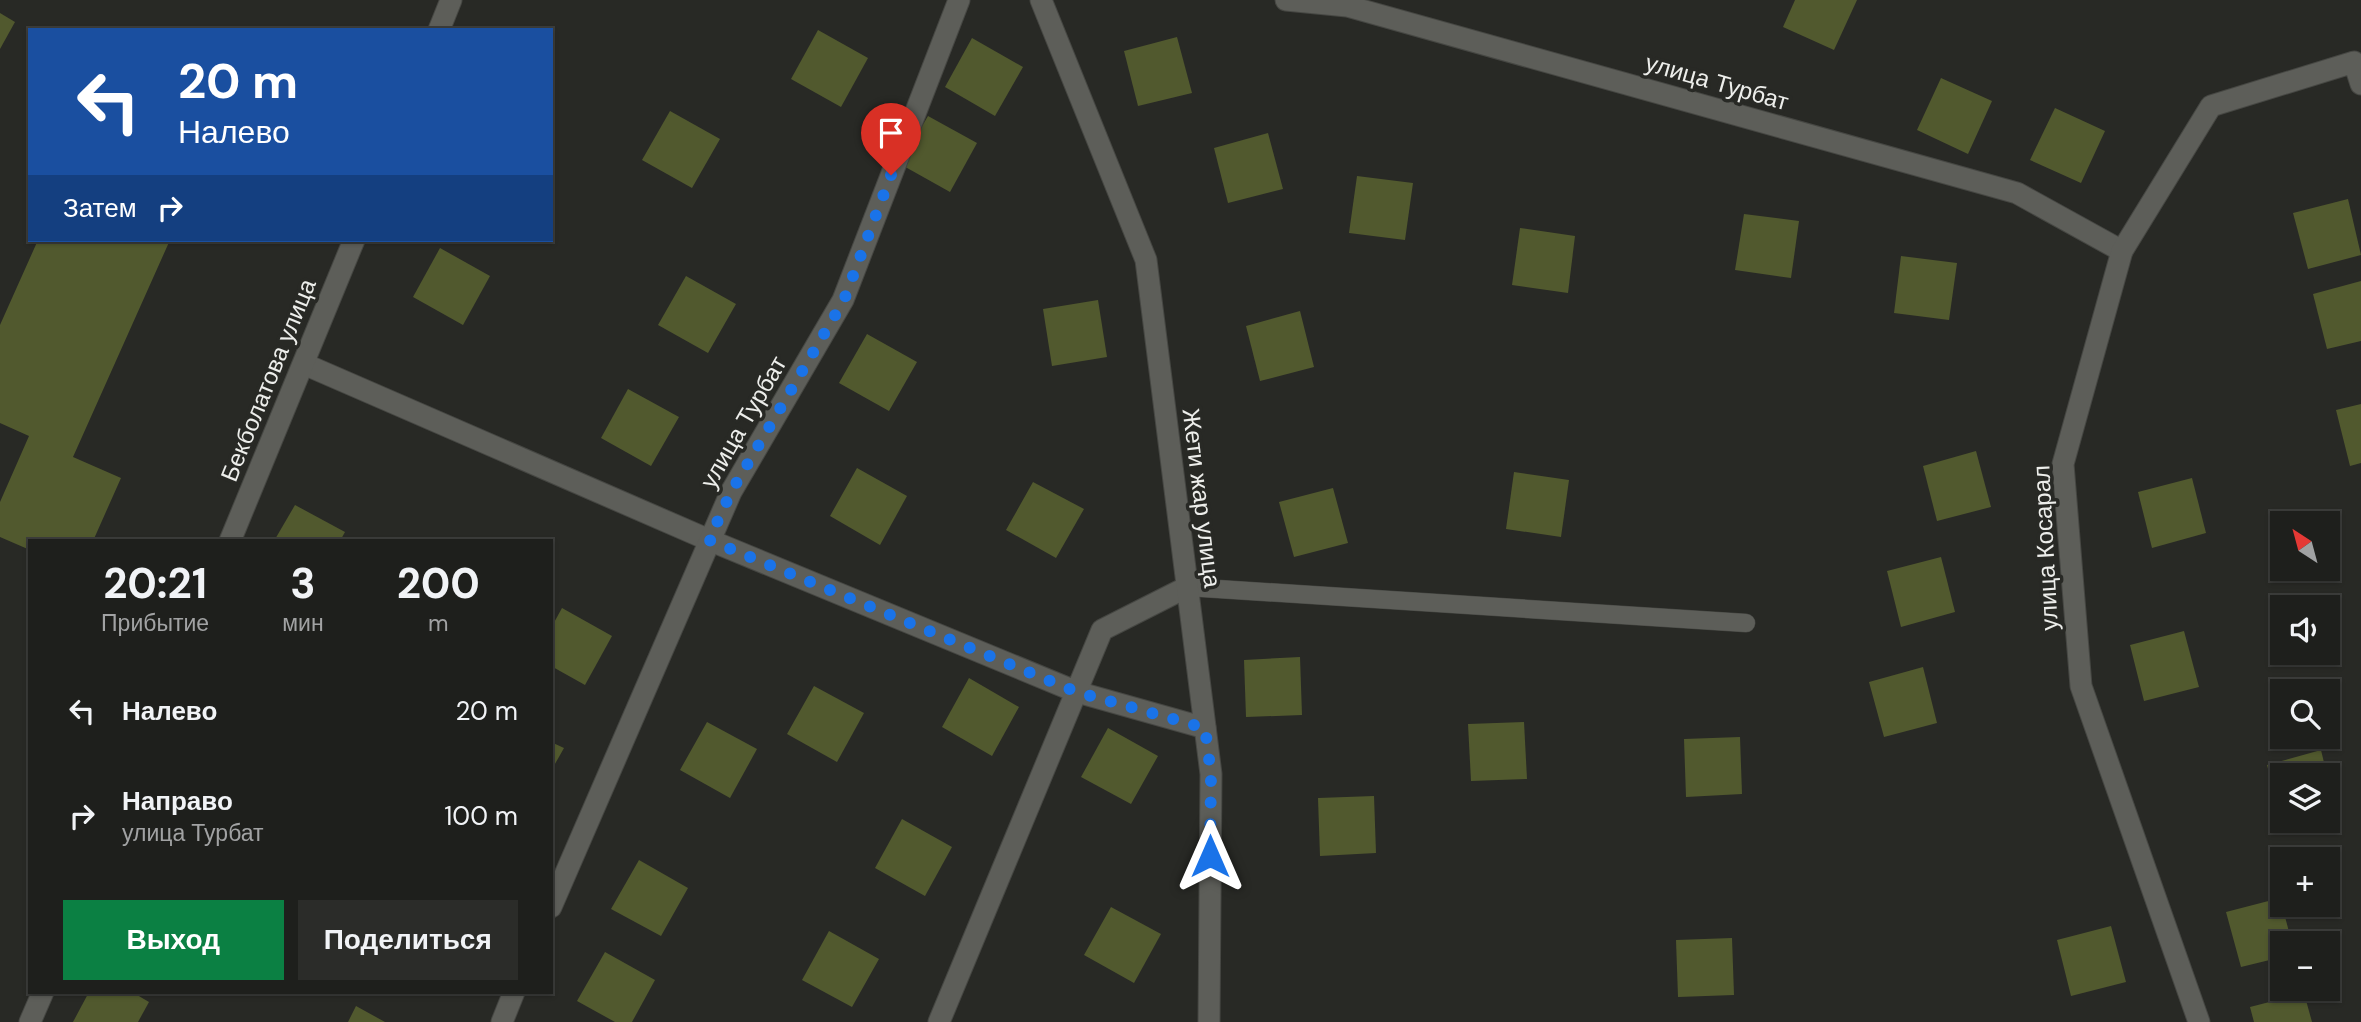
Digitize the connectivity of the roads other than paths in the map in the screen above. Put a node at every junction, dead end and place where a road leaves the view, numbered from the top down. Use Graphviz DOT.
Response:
graph roads {
  1 [pos="451,0"];
  2 [pos="959,0"];
  3 [pos="1041,0"];
  4 [pos="1286,0"];
  5 [pos="440,28"];
  6 [pos="2361,84"];
  7 [pos="353,242"];
  8 [pos="2123,251"];
  9 [pos="304,364"];
  10 [pos="231,539"];
  11 [pos="709,540"];
  12 [pos="1187,587"];
  13 [pos="1746,623"];
  14 [pos="1077,692"];
  15 [pos="1205,728"];
  16 [pos="553,902"];
  17 [pos="42,994"];
  18 [pos="513,994"];
  19 [pos="30,1022"];
  20 [pos="502,1022"];
  21 [pos="939,1022"];
  22 [pos="1209,1022"];
  23 [pos="2199,1022"];
  1 -- 5 [label="street"];
  2 -- 11 [label="street, улица Турбат"];
  3 -- 12 [label="street, Жети жар улица"];
  4 -- 8 [label="street, улица Турбат"];
  6 -- 8 [label="street, улица Косарал"];
  7 -- 9 [label="street, Бекболатова улица"];
  8 -- 23 [label="street, улица Косарал"];
  9 -- 10 [label="street, Бекболатова улица"];
  9 -- 11 [label="street"];
  11 -- 14 [label="street"];
  11 -- 16 [label="street, улица Турбат"];
  12 -- 13 [label="lane"];
  12 -- 14 [label="street"];
  12 -- 15 [label="street, Жети жар улица"];
  14 -- 15 [label="street"];
  14 -- 21 [label="street"];
  15 -- 22 [label="street, Жети жар улица"];
  17 -- 19 [label="street"];
  18 -- 20 [label="street"];
}
